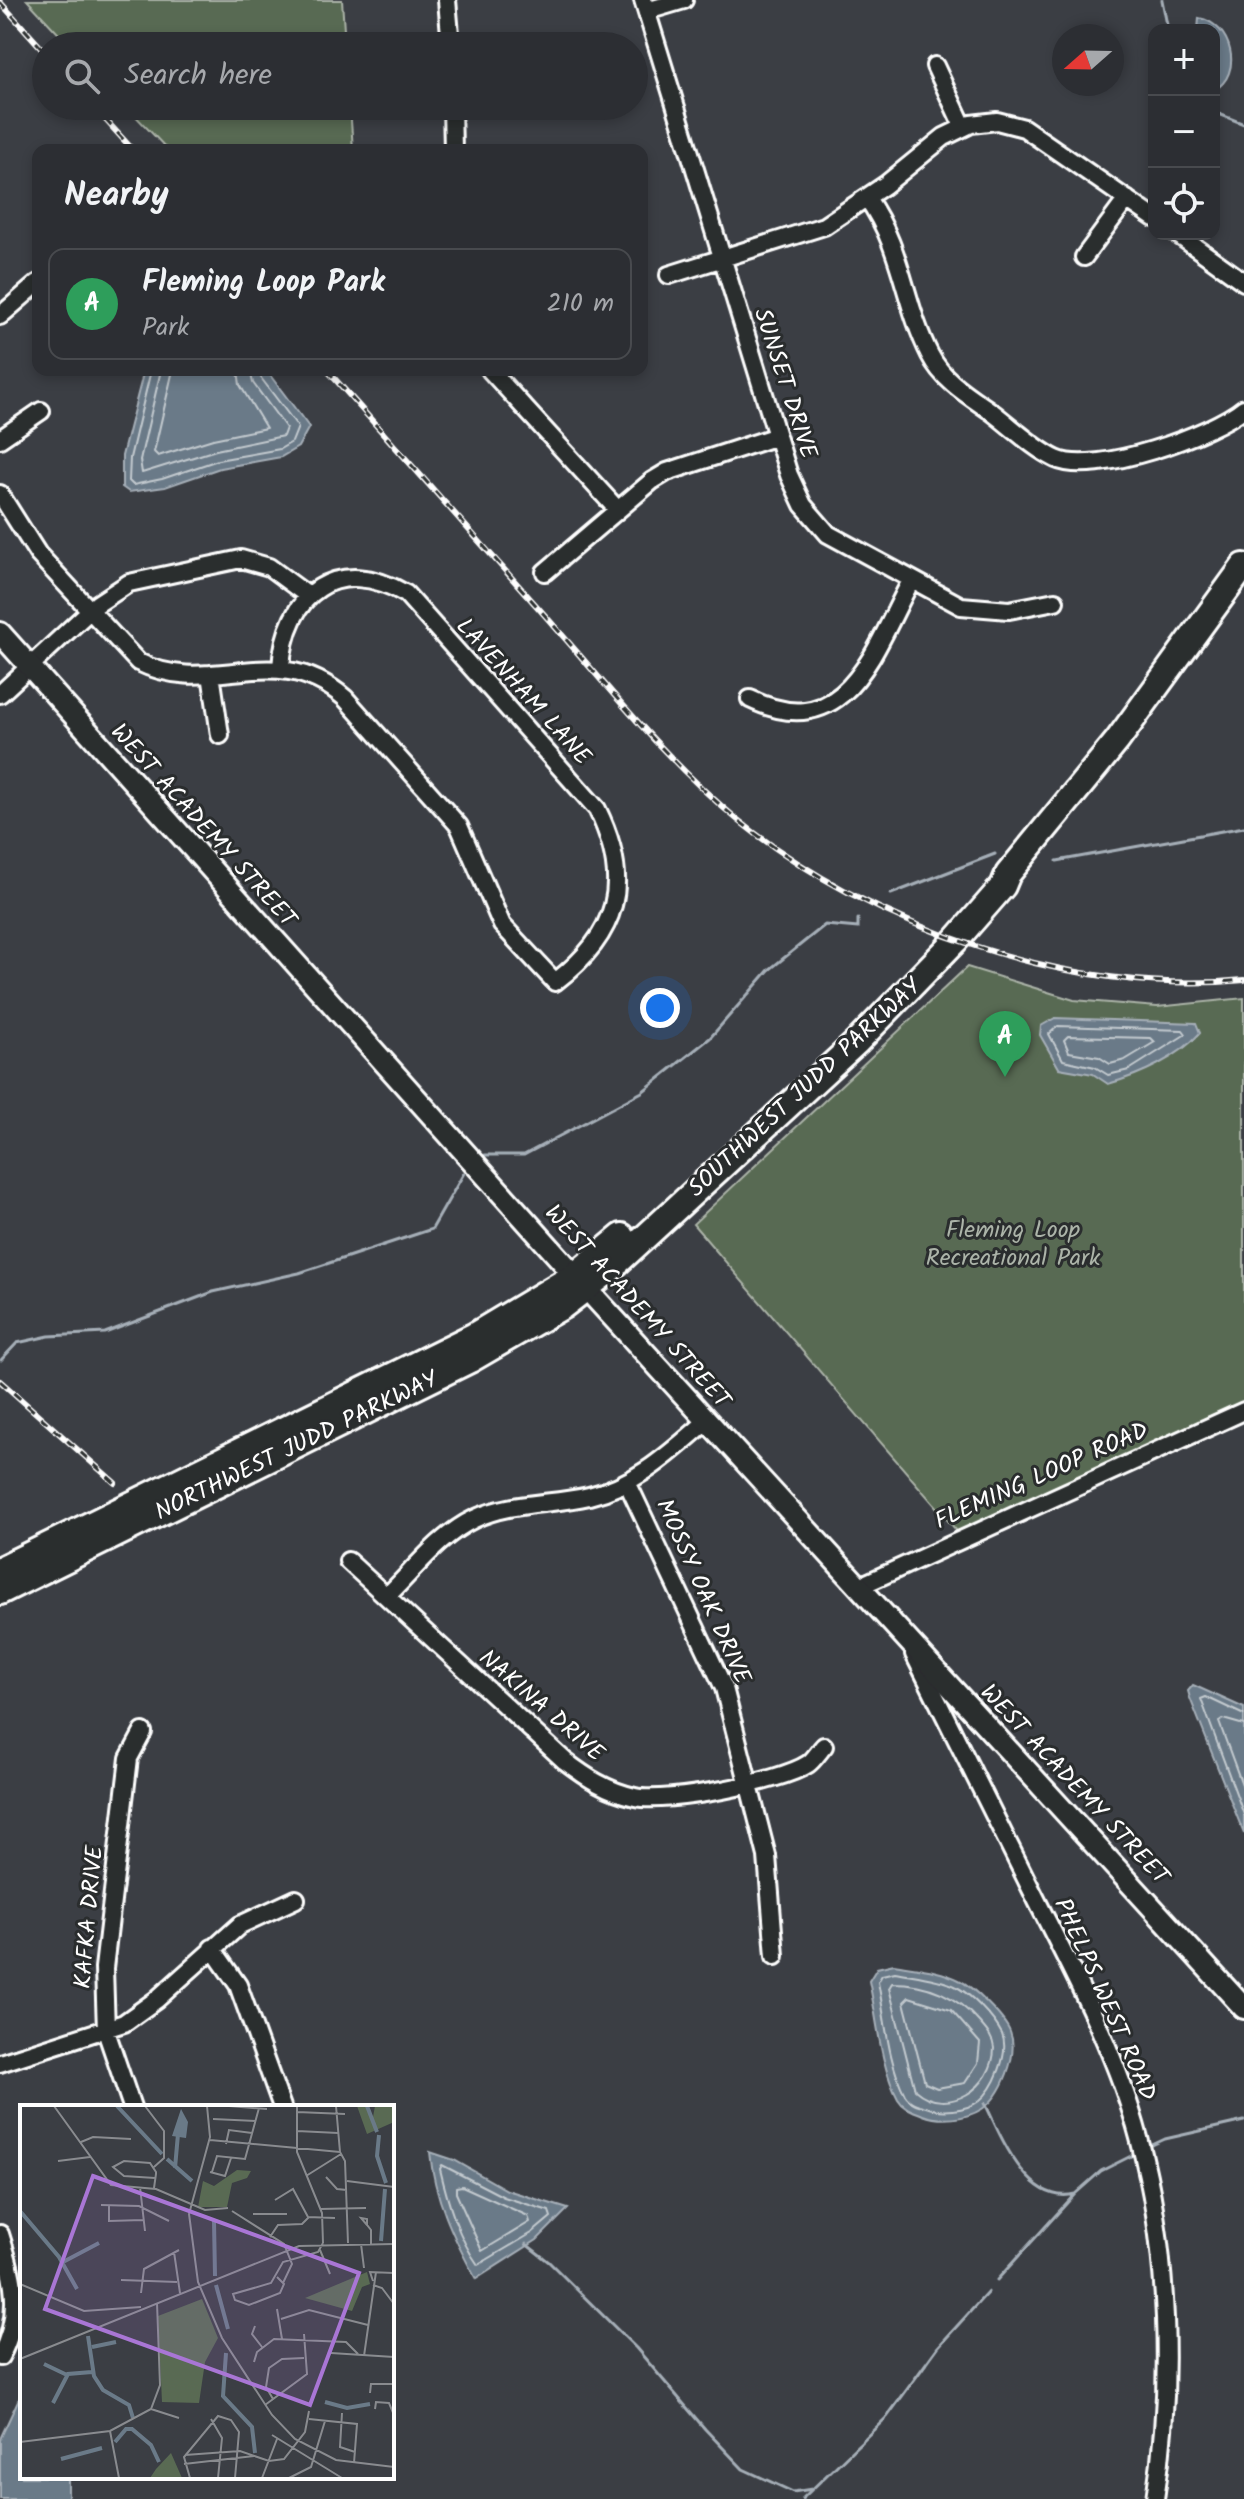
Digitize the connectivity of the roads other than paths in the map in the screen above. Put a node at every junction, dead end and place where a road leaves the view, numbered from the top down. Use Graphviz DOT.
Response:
graph roads {
  1 [pos="447,0"];
  2 [pos="684,0"];
  3 [pos="645,6"];
  4 [pos="450,32"];
  5 [pos="935,66"];
  6 [pos="452,120"];
  7 [pos="963,126"];
  8 [pos="453,144"];
  9 [pos="867,198"];
  10 [pos="1127,199"];
  11 [pos="1148,214"];
  12 [pos="1185,240"];
  13 [pos="1084,257"];
  14 [pos="721,258"];
  15 [pos="669,275"];
  16 [pos="1244,282"];
  17 [pos="32,288"];
  18 [pos="0,316"];
  19 [pos="495,376"];
  20 [pos="1244,408"];
  21 [pos="41,411"];
  22 [pos="777,436"];
  23 [pos="0,439"];
  24 [pos="0,494"];
  25 [pos="616,508"];
  26 [pos="1244,566"];
  27 [pos="545,572"];
  28 [pos="911,581"];
  29 [pos="307,595"];
  30 [pos="1055,601"];
  31 [pos="89,611"];
  32 [pos="0,633"];
  33 [pos="28,668"];
  34 [pos="281,668"];
  35 [pos="211,674"];
  36 [pos="0,694"];
  37 [pos="750,699"];
  38 [pos="220,735"];
  39 [pos="581,1282"];
  40 [pos="1244,1411"];
  41 [pos="707,1421"];
  42 [pos="627,1482"];
  43 [pos="348,1561"];
  44 [pos="0,1569"];
  45 [pos="860,1586"];
  46 [pos="0,1592"];
  47 [pos="387,1596"];
  48 [pos="908,1641"];
  49 [pos="143,1732"];
  50 [pos="824,1746"];
  51 [pos="750,1783"];
  52 [pos="296,1899"];
  53 [pos="212,1948"];
  54 [pos="775,1956"];
  55 [pos="1244,2008"];
  56 [pos="106,2031"];
  57 [pos="0,2063"];
  58 [pos="131,2105"];
  59 [pos="281,2105"];
  60 [pos="0,2234"];
  61 [pos="0,2357"];
  62 [pos="1155,2499"];
  1 -- 4 [label="street"];
  2 -- 3 [label="street"];
  3 -- 14 [label="street, SUNSET DRIVE"];
  5 -- 7 [label="street"];
  6 -- 8 [label="street"];
  7 -- 9 [label="street"];
  7 -- 10 [label="street"];
  9 -- 14 [label="street"];
  9 -- 20 [label="street"];
  10 -- 11 [label="street"];
  10 -- 13 [label="street"];
  12 -- 16 [label="street"];
  14 -- 15 [label="street"];
  14 -- 22 [label="street, SUNSET DRIVE"];
  17 -- 18 [label="street"];
  19 -- 25 [label="street"];
  21 -- 23 [label="street"];
  22 -- 25 [label="street"];
  22 -- 28 [label="street, SUNSET DRIVE"];
  24 -- 31 [label="street"];
  25 -- 27 [label="street"];
  26 -- 39 [label="highway, SOUTHWEST JUDD PARKWAY"];
  28 -- 30 [label="street, SUNSET DRIVE"];
  28 -- 37 [label="street"];
  29 -- 31 [label="street"];
  29 -- 34 [label="street"];
  29 -- 34 [label="street, LAVENHAM LANE"];
  31 -- 33 [label="street"];
  31 -- 35 [label="street"];
  32 -- 33 [label="main road, WEST ACADEMY STREET"];
  33 -- 36 [label="street"];
  33 -- 39 [label="main road, WEST ACADEMY STREET"];
  34 -- 35 [label="street"];
  35 -- 38 [label="street"];
  39 -- 41 [label="main road, WEST ACADEMY STREET"];
  39 -- 44 [label="highway, NORTHWEST JUDD PARKWAY"];
  39 -- 46 [label="highway, NORTHWEST JUDD PARKWAY"];
  40 -- 45 [label="street, FLEMING LOOP ROAD"];
  41 -- 42 [label="street"];
  41 -- 45 [label="main road, WEST ACADEMY STREET"];
  42 -- 47 [label="street"];
  42 -- 51 [label="street, MOSSY OAK DRIVE"];
  43 -- 47 [label="street, NAKINA DRIVE"];
  45 -- 48 [label="main road, WEST ACADEMY STREET"];
  47 -- 51 [label="street, NAKINA DRIVE"];
  48 -- 55 [label="main road, WEST ACADEMY STREET"];
  48 -- 62 [label="street, PHELPS WEST ROAD"];
  49 -- 56 [label="street, KAFKA DRIVE"];
  50 -- 51 [label="street, NAKINA DRIVE"];
  51 -- 54 [label="street, MOSSY OAK DRIVE"];
  52 -- 53 [label="street"];
  53 -- 56 [label="street"];
  53 -- 59 [label="street"];
  56 -- 57 [label="street"];
  56 -- 58 [label="street, KAFKA DRIVE"];
  60 -- 61 [label="street"];
}
